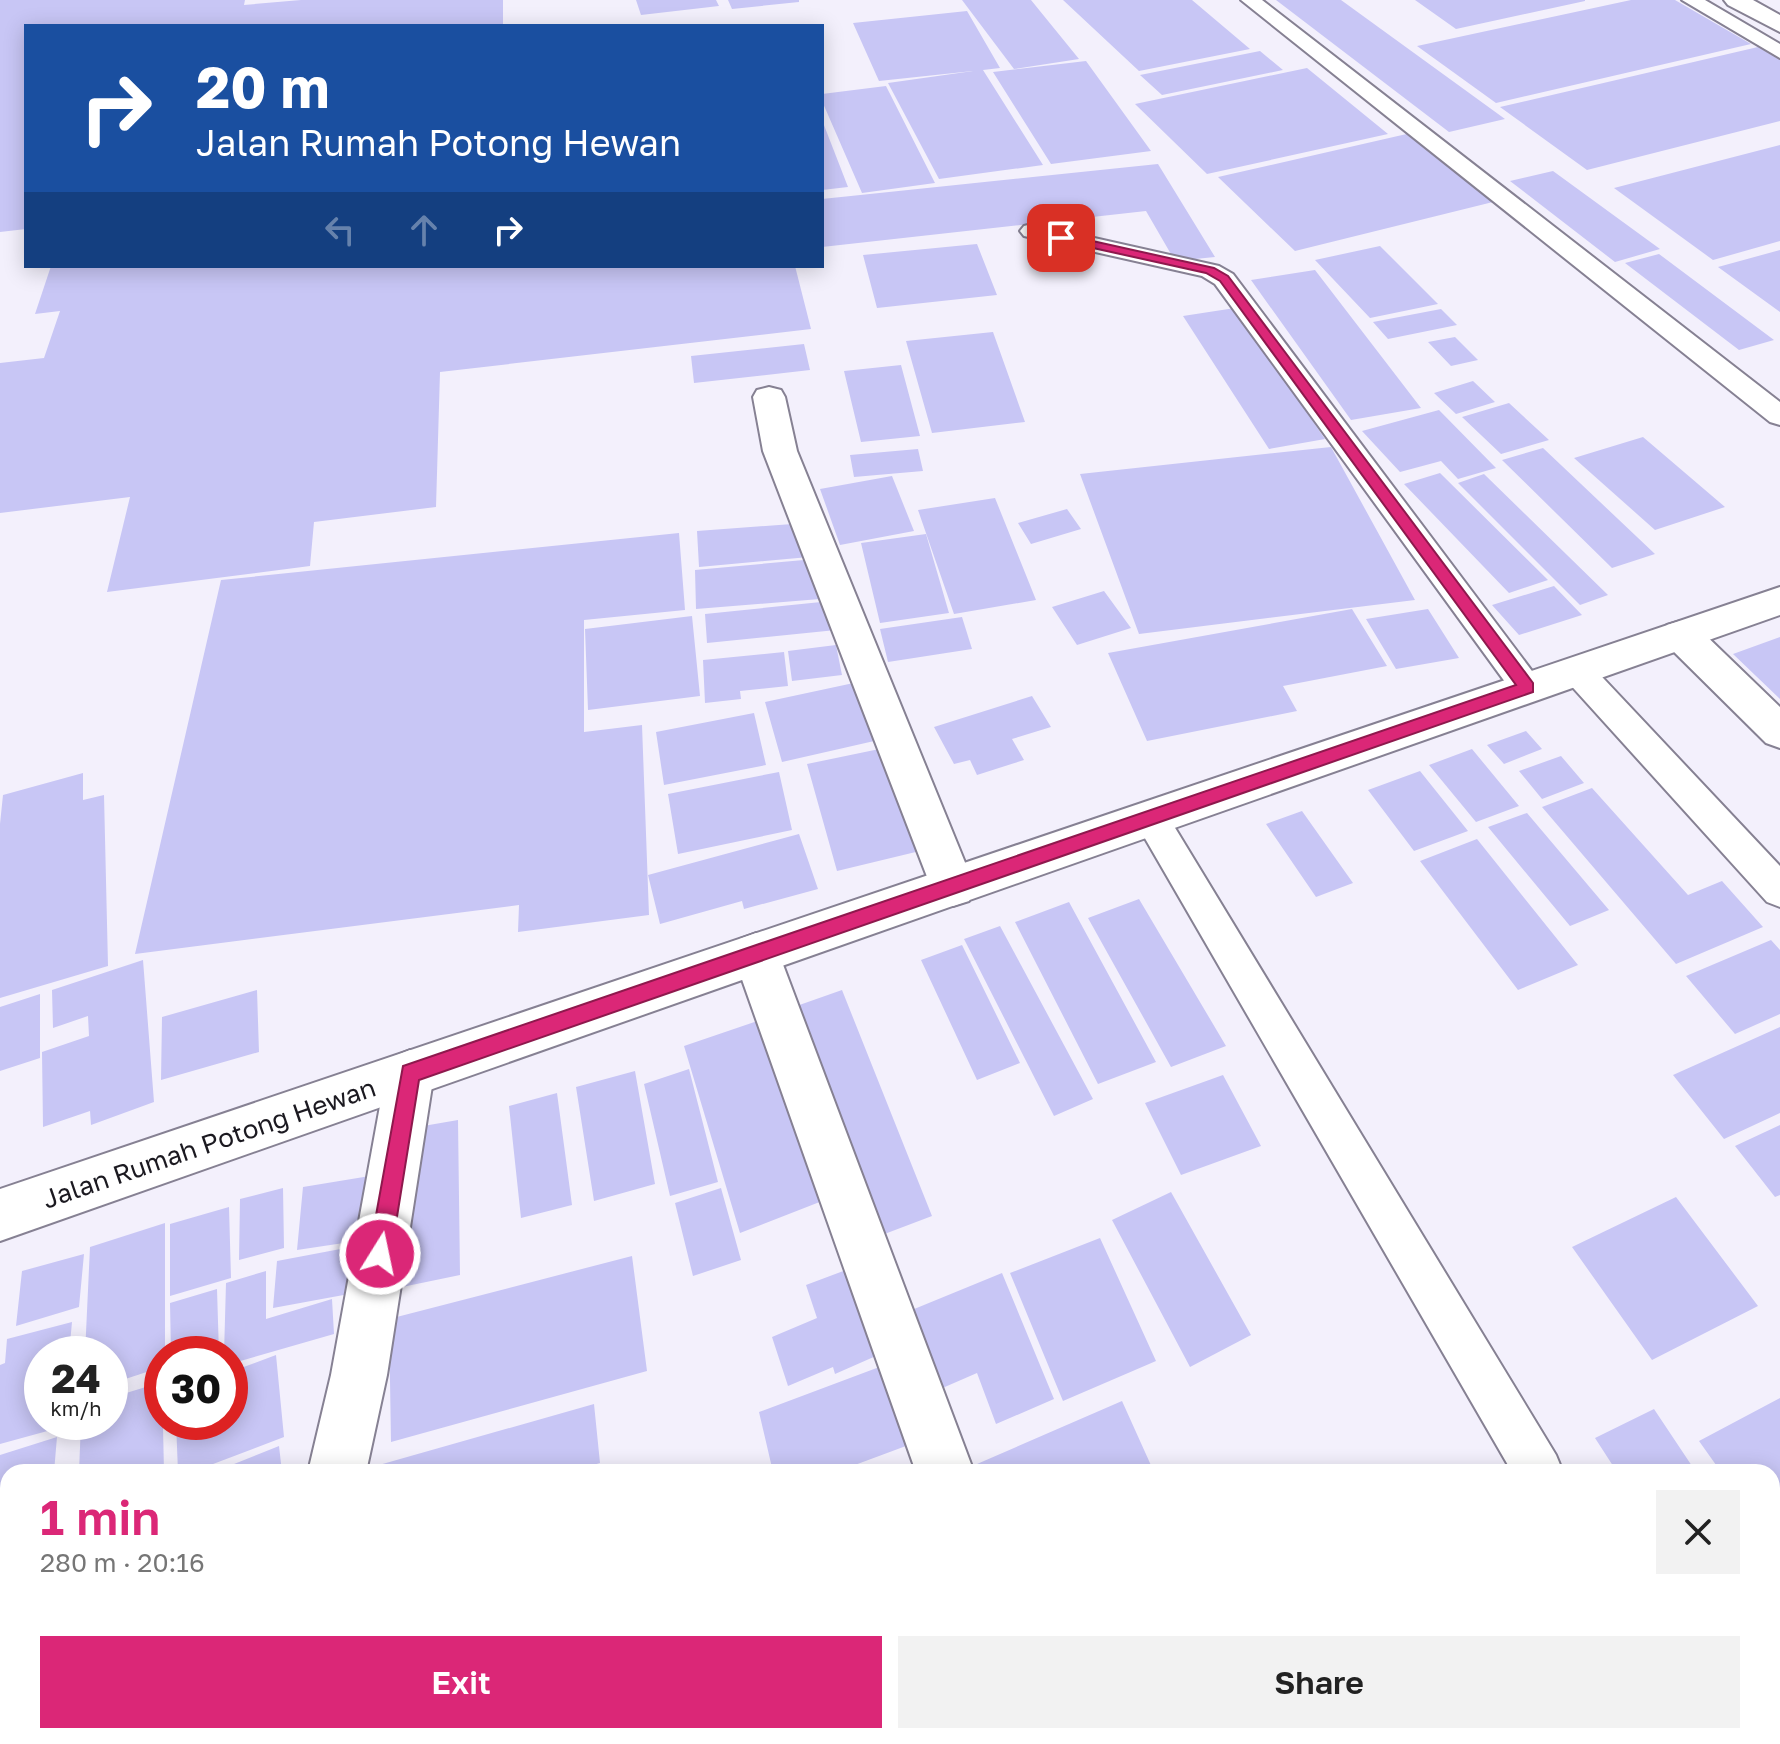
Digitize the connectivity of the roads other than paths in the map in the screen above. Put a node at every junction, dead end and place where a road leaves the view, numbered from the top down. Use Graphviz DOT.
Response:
graph roads {
  1 [pos="1250,0"];
  2 [pos="1691,0"];
  3 [pos="1736,0"];
  4 [pos="1780,25"];
  5 [pos="1780,52"];
  6 [pos="1032,231"];
  7 [pos="769,397"];
  8 [pos="1780,416"];
  9 [pos="1780,601"];
  10 [pos="1681,635"];
  11 [pos="1577,671"];
  12 [pos="1527,688"];
  13 [pos="1780,732"];
  14 [pos="1151,818"];
  15 [pos="953,887"];
  16 [pos="1780,891"];
  17 [pos="756,954"];
  18 [pos="410,1073"];
  19 [pos="0,1215"];
  20 [pos="339,1464"];
  21 [pos="942,1464"];
  22 [pos="1534,1464"];
  1 -- 8 [label="lane"];
  2 -- 5 [label="lane"];
  3 -- 4 [label="street"];
  6 -- 12 [label="lane"];
  7 -- 15 [label="street"];
  9 -- 10 [label="street, Jalan Rumah Potong Hewan"];
  10 -- 11 [label="street, Jalan Rumah Potong Hewan"];
  10 -- 13 [label="street"];
  11 -- 12 [label="street, Jalan Rumah Potong Hewan"];
  11 -- 16 [label="lane"];
  12 -- 14 [label="street, Jalan Rumah Potong Hewan"];
  14 -- 15 [label="street, Jalan Rumah Potong Hewan"];
  14 -- 22 [label="lane"];
  15 -- 17 [label="street, Jalan Rumah Potong Hewan"];
  17 -- 18 [label="street, Jalan Rumah Potong Hewan"];
  17 -- 21 [label="street"];
  18 -- 19 [label="street, Jalan Rumah Potong Hewan"];
  18 -- 20 [label="street"];
}
